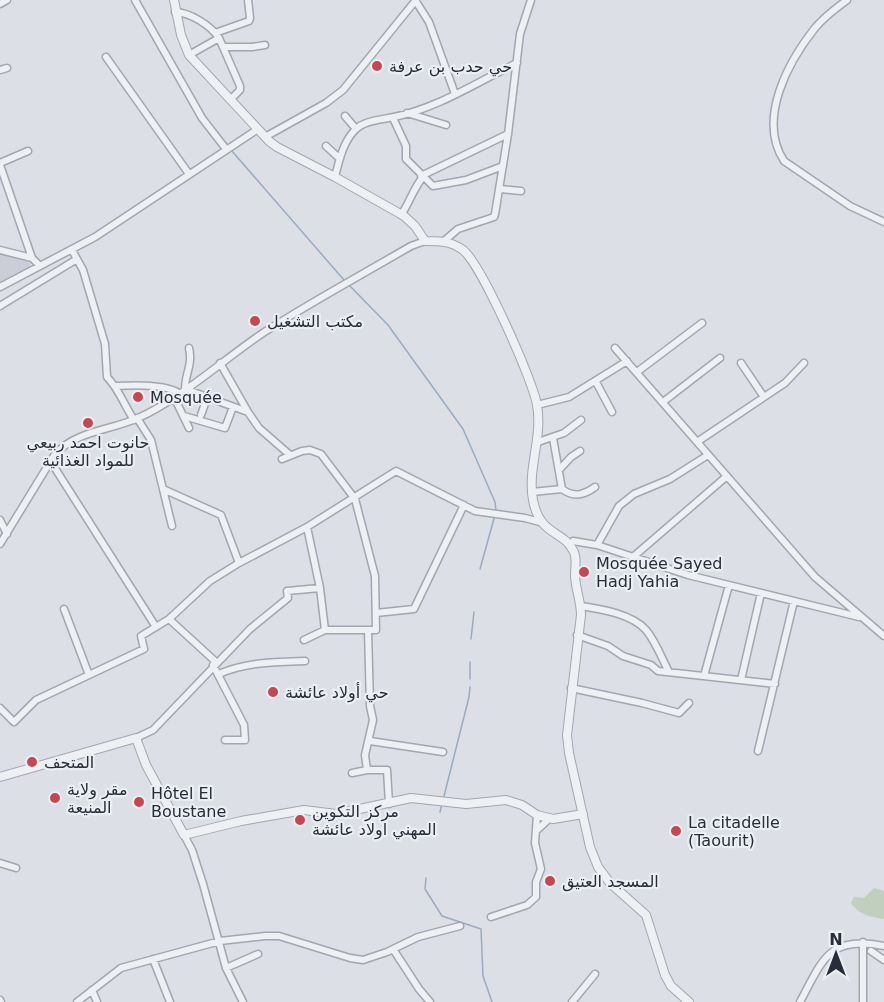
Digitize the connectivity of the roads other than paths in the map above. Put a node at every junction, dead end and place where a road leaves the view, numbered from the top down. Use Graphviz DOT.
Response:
graph roads {
  1 [pos="7,0"];
  2 [pos="135,0"];
  3 [pos="174,0"];
  4 [pos="248,0"];
  5 [pos="415,0"];
  6 [pos="531,0"];
  7 [pos="847,0"];
  8 [pos="0,4"];
  9 [pos="175,12"];
  10 [pos="217,36"];
  11 [pos="265,45"];
  12 [pos="223,47"];
  13 [pos="189,55"];
  14 [pos="106,57"];
  15 [pos="517,63"];
  16 [pos="456,94"];
  17 [pos="231,99"];
  18 [pos="407,114"];
  19 [pos="345,116"];
  20 [pos="393,118"];
  21 [pos="446,125"];
  22 [pos="258,129"];
  23 [pos="356,129"];
  24 [pos="508,134"];
  25 [pos="266,137"];
  26 [pos="326,146"];
  27 [pos="226,149"];
  28 [pos="28,152"];
  29 [pos="339,158"];
  30 [pos="0,164"];
  31 [pos="503,166"];
  32 [pos="189,174"];
  33 [pos="422,176"];
  34 [pos="335,177"];
  35 [pos="500,189"];
  36 [pos="521,191"];
  37 [pos="401,215"];
  38 [pos="884,222"];
  39 [pos="425,240"];
  40 [pos="444,240"];
  41 [pos="0,250"];
  42 [pos="72,250"];
  43 [pos="32,258"];
  44 [pos="77,260"];
  45 [pos="40,266"];
  46 [pos="0,287"];
  47 [pos="0,306"];
  48 [pos="702,323"];
  49 [pos="189,348"];
  50 [pos="615,348"];
  51 [pos="720,358"];
  52 [pos="627,361"];
  53 [pos="220,363"];
  54 [pos="741,363"];
  55 [pos="804,363"];
  56 [pos="637,372"];
  57 [pos="596,382"];
  58 [pos="116,387"];
  59 [pos="179,393"];
  60 [pos="764,397"];
  61 [pos="207,398"];
  62 [pos="663,402"];
  63 [pos="537,405"];
  64 [pos="233,407"];
  65 [pos="248,412"];
  66 [pos="612,412"];
  67 [pos="201,415"];
  68 [pos="184,416"];
  69 [pos="136,419"];
  70 [pos="581,420"];
  71 [pos="189,428"];
  72 [pos="553,438"];
  73 [pos="538,442"];
  74 [pos="697,442"];
  75 [pos="580,451"];
  76 [pos="290,455"];
  77 [pos="708,455"];
  78 [pos="282,459"];
  79 [pos="51,462"];
  80 [pos="559,470"];
  81 [pos="727,476"];
  82 [pos="595,487"];
  83 [pos="163,489"];
  84 [pos="562,489"];
  85 [pos="532,492"];
  86 [pos="355,499"];
  87 [pos="464,505"];
  88 [pos="0,520"];
  89 [pos="540,522"];
  90 [pos="172,526"];
  91 [pos="308,527"];
  92 [pos="7,534"];
  93 [pos="0,544"];
  94 [pos="568,544"];
  95 [pos="597,545"];
  96 [pos="633,557"];
  97 [pos="239,563"];
  98 [pos="729,585"];
  99 [pos="320,588"];
  100 [pos="761,593"];
  101 [pos="794,601"];
  102 [pos="581,606"];
  103 [pos="64,609"];
  104 [pos="376,613"];
  105 [pos="863,618"];
  106 [pos="169,619"];
  107 [pos="156,627"];
  108 [pos="325,630"];
  109 [pos="368,630"];
  110 [pos="577,635"];
  111 [pos="884,636"];
  112 [pos="304,640"];
  113 [pos="304,660"];
  114 [pos="215,664"];
  115 [pos="669,672"];
  116 [pos="219,674"];
  117 [pos="89,675"];
  118 [pos="704,676"];
  119 [pos="741,680"];
  120 [pos="775,684"];
  121 [pos="571,688"];
  122 [pos="689,703"];
  123 [pos="0,708"];
  124 [pos="136,738"];
  125 [pos="225,740"];
  126 [pos="370,741"];
  127 [pos="758,751"];
  128 [pos="443,752"];
  129 [pos="367,770"];
  130 [pos="352,773"];
  131 [pos="0,777"];
  132 [pos="389,804"];
  133 [pos="583,814"];
  134 [pos="537,815"];
  135 [pos="550,818"];
  136 [pos="536,831"];
  137 [pos="184,835"];
  138 [pos="0,863"];
  139 [pos="16,868"];
  140 [pos="490,917"];
  141 [pos="460,926"];
  142 [pos="220,941"];
  143 [pos="862,942"];
  144 [pos="884,946"];
  145 [pos="393,949"];
  146 [pos="872,951"];
  147 [pos="258,954"];
  148 [pos="153,959"];
  149 [pos="884,960"];
  150 [pos="226,968"];
  151 [pos="595,974"];
  152 [pos="92,990"];
  153 [pos="77,1002"];
  154 [pos="97,1002"];
  155 [pos="170,1002"];
  156 [pos="243,1002"];
  157 [pos="430,1002"];
  158 [pos="572,1002"];
  159 [pos="689,1002"];
  160 [pos="800,1002"];
  161 [pos="863,1002"];
  1 -- 8 [label="street"];
  2 -- 27 [label="street"];
  3 -- 9 [label="street"];
  4 -- 10 [label="street"];
  5 -- 16 [label="street"];
  5 -- 25 [label="street"];
  6 -- 15 [label="street"];
  7 -- 38 [label="street"];
  9 -- 10 [label="street"];
  9 -- 13 [label="street"];
  10 -- 12 [label="street"];
  10 -- 13 [label="street"];
  11 -- 12 [label="street"];
  12 -- 17 [label="street"];
  13 -- 17 [label="street"];
  14 -- 32 [label="street"];
  15 -- 16 [label="street"];
  15 -- 24 [label="street"];
  16 -- 18 [label="street"];
  17 -- 22 [label="street"];
  18 -- 20 [label="street"];
  18 -- 21 [label="street"];
  19 -- 23 [label="street"];
  20 -- 23 [label="street"];
  20 -- 33 [label="street"];
  22 -- 25 [label="street"];
  22 -- 27 [label="street"];
  23 -- 29 [label="street"];
  24 -- 31 [label="street"];
  24 -- 33 [label="street"];
  25 -- 34 [label="street"];
  26 -- 29 [label="street"];
  27 -- 32 [label="street"];
  28 -- 30 [label="street"];
  29 -- 34 [label="street"];
  30 -- 43 [label="street"];
  31 -- 33 [label="street"];
  31 -- 35 [label="street"];
  32 -- 42 [label="street"];
  33 -- 37 [label="street"];
  34 -- 37 [label="street"];
  35 -- 36 [label="street"];
  35 -- 40 [label="street"];
  37 -- 39 [label="street"];
  39 -- 40 [label="street"];
  39 -- 53 [label="street"];
  40 -- 63 [label="street"];
  41 -- 43 [label="street"];
  42 -- 44 [label="street"];
  42 -- 45 [label="street"];
  43 -- 45 [label="street"];
  44 -- 47 [label="street"];
  44 -- 58 [label="street"];
  45 -- 46 [label="street"];
  48 -- 56 [label="street"];
  49 -- 59 [label="street"];
  50 -- 52 [label="street"];
  51 -- 62 [label="street"];
  52 -- 56 [label="street"];
  52 -- 57 [label="street"];
  53 -- 59 [label="street"];
  53 -- 65 [label="street"];
  54 -- 60 [label="street"];
  55 -- 60 [label="street"];
  56 -- 62 [label="street"];
  57 -- 63 [label="street"];
  57 -- 66 [label="street"];
  58 -- 59 [label="street"];
  58 -- 69 [label="street"];
  59 -- 61 [label="street"];
  59 -- 68 [label="street"];
  59 -- 69 [label="street"];
  60 -- 74 [label="street"];
  61 -- 64 [label="street"];
  61 -- 67 [label="street"];
  62 -- 74 [label="street"];
  63 -- 73 [label="street"];
  64 -- 65 [label="street"];
  64 -- 68 [label="street"];
  65 -- 76 [label="street"];
  68 -- 71 [label="street"];
  69 -- 79 [label="street"];
  69 -- 83 [label="street"];
  70 -- 72 [label="street"];
  72 -- 73 [label="street"];
  72 -- 80 [label="street"];
  73 -- 85 [label="street"];
  74 -- 77 [label="street"];
  75 -- 80 [label="street"];
  76 -- 78 [label="street"];
  76 -- 86 [label="street"];
  77 -- 81 [label="street"];
  77 -- 95 [label="street"];
  79 -- 92 [label="street"];
  79 -- 107 [label="street"];
  80 -- 84 [label="street"];
  81 -- 96 [label="street"];
  81 -- 105 [label="street"];
  82 -- 84 [label="street"];
  83 -- 90 [label="street"];
  83 -- 97 [label="street"];
  84 -- 85 [label="street"];
  85 -- 89 [label="street"];
  86 -- 87 [label="street"];
  86 -- 91 [label="street"];
  86 -- 104 [label="street"];
  87 -- 89 [label="street"];
  87 -- 104 [label="street"];
  88 -- 92 [label="street"];
  89 -- 94 [label="street"];
  91 -- 97 [label="street"];
  91 -- 99 [label="street"];
  92 -- 93 [label="street"];
  94 -- 95 [label="street"];
  94 -- 102 [label="street"];
  95 -- 96 [label="street"];
  96 -- 98 [label="street"];
  97 -- 106 [label="street"];
  98 -- 100 [label="street"];
  98 -- 118 [label="street"];
  99 -- 108 [label="street"];
  99 -- 114 [label="street"];
  100 -- 101 [label="street"];
  100 -- 119 [label="street"];
  101 -- 105 [label="street"];
  101 -- 120 [label="street"];
  102 -- 110 [label="street"];
  102 -- 115 [label="street"];
  103 -- 117 [label="street"];
  104 -- 109 [label="street"];
  105 -- 111 [label="street"];
  106 -- 107 [label="street"];
  106 -- 114 [label="street"];
  107 -- 117 [label="street"];
  108 -- 109 [label="street"];
  108 -- 112 [label="street"];
  109 -- 126 [label="street"];
  110 -- 115 [label="street"];
  110 -- 121 [label="street"];
  113 -- 116 [label="street"];
  114 -- 116 [label="street"];
  114 -- 124 [label="street"];
  115 -- 118 [label="street"];
  116 -- 125 [label="street"];
  117 -- 123 [label="street"];
  118 -- 119 [label="street"];
  119 -- 120 [label="street"];
  120 -- 127 [label="street"];
  121 -- 122 [label="street"];
  121 -- 133 [label="street"];
  124 -- 131 [label="street"];
  124 -- 137 [label="street"];
  126 -- 128 [label="street"];
  126 -- 129 [label="street"];
  129 -- 130 [label="street"];
  129 -- 132 [label="street"];
  132 -- 134 [label="street"];
  132 -- 137 [label="street"];
  133 -- 135 [label="street"];
  133 -- 159 [label="street"];
  134 -- 135 [label="street"];
  134 -- 136 [label="street"];
  135 -- 136 [label="street"];
  136 -- 140 [label="street"];
  137 -- 142 [label="street"];
  138 -- 139 [label="street"];
  141 -- 145 [label="street"];
  142 -- 145 [label="street"];
  142 -- 148 [label="street"];
  142 -- 150 [label="street"];
  143 -- 144 [label="street"];
  143 -- 160 [label="street"];
  143 -- 161 [label="street"];
  145 -- 157 [label="street"];
  146 -- 149 [label="street"];
  147 -- 150 [label="street"];
  148 -- 152 [label="street"];
  148 -- 155 [label="street"];
  150 -- 156 [label="street"];
  151 -- 158 [label="street"];
  152 -- 153 [label="street"];
  152 -- 154 [label="street"];
}
